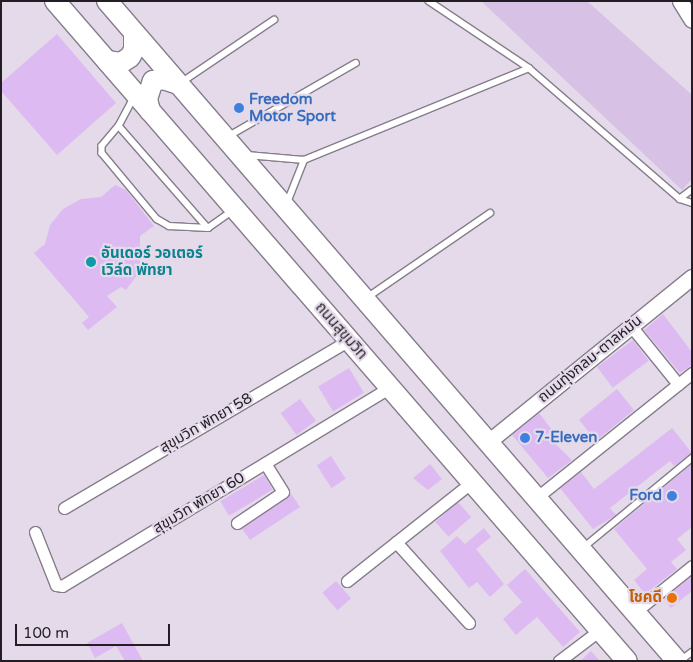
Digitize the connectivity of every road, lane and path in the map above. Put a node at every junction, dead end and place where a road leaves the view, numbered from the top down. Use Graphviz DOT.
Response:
graph roads {
  1 [pos="55,1"];
  2 [pos="106,1"];
  3 [pos="429,1"];
  4 [pos="680,1"];
  5 [pos="274,20"];
  6 [pos="692,20"];
  7 [pos="134,33"];
  8 [pos="107,61"];
  9 [pos="356,63"];
  10 [pos="529,68"];
  11 [pos="178,84"];
  12 [pos="136,94"];
  13 [pos="150,111"];
  14 [pos="119,126"];
  15 [pos="225,138"];
  16 [pos="239,154"];
  17 [pos="304,160"];
  18 [pos="692,190"];
  19 [pos="680,199"];
  20 [pos="692,203"];
  21 [pos="285,208"];
  22 [pos="235,209"];
  23 [pos="490,213"];
  24 [pos="208,228"];
  25 [pos="692,277"];
  26 [pos="364,299"];
  27 [pos="631,326"];
  28 [pos="348,340"];
  29 [pos="692,373"];
  30 [pos="678,384"];
  31 [pos="390,388"];
  32 [pos="488,442"];
  33 [pos="692,458"];
  34 [pos="265,463"];
  35 [pos="472,482"];
  36 [pos="536,498"];
  37 [pos="64,508"];
  38 [pos="237,523"];
  39 [pos="35,532"];
  40 [pos="396,542"];
  41 [pos="581,550"];
  42 [pos="692,566"];
  43 [pos="346,581"];
  44 [pos="635,612"];
  45 [pos="469,622"];
  46 [pos="600,630"];
  47 [pos="692,652"];
  48 [pos="559,661"];
  49 [pos="627,661"];
  50 [pos="678,661"];
  1 -- 8 [label="highway, ถนนสุขุมวิท"];
  2 -- 7 [label="highway"];
  3 -- 10 [label="lane"];
  4 -- 6 [label="street"];
  5 -- 11 [label="lane"];
  7 -- 8 [label="highway"];
  7 -- 11 [label="highway"];
  8 -- 12 [label="highway, ถนนสุขุมวิท"];
  9 -- 15 [label="lane"];
  10 -- 17 [label="lane"];
  10 -- 19 [label="lane"];
  11 -- 13 [label="highway"];
  11 -- 15 [label="highway"];
  12 -- 13 [label="highway, ถนนสุขุมวิท"];
  12 -- 14 [label="lane"];
  13 -- 22 [label="highway, ถนนสุขุมวิท"];
  14 -- 24 [label="lane"];
  14 -- 24 [label="lane"];
  15 -- 16 [label="highway"];
  16 -- 17 [label="lane"];
  16 -- 21 [label="highway"];
  17 -- 21 [label="lane"];
  18 -- 19 [label="lane"];
  19 -- 20 [label="lane"];
  21 -- 26 [label="highway"];
  22 -- 24 [label="lane"];
  22 -- 28 [label="highway, ถนนสุขุมวิท"];
  23 -- 26 [label="lane"];
  25 -- 27 [label="street, ถนนทุ่งกลม-ตาลหมัน"];
  26 -- 32 [label="highway"];
  27 -- 30 [label="street"];
  27 -- 32 [label="street, ถนนทุ่งกลม-ตาลหมัน"];
  28 -- 31 [label="highway, ถนนสุขุมวิท"];
  28 -- 37 [label="street, สุขุมวิท พัทยา 58"];
  29 -- 30 [label="street"];
  30 -- 36 [label="street"];
  31 -- 34 [label="street, สุขุมวิท พัทยา 60"];
  31 -- 35 [label="highway, ถนนสุขุมวิท"];
  32 -- 36 [label="highway"];
  33 -- 41 [label="lane"];
  34 -- 38 [label="street"];
  34 -- 39 [label="street, สุขุมวิท พัทยา 60"];
  35 -- 40 [label="street"];
  35 -- 46 [label="highway, ถนนสุขุมวิท"];
  36 -- 41 [label="highway"];
  40 -- 43 [label="street"];
  40 -- 45 [label="street"];
  41 -- 44 [label="highway"];
  42 -- 44 [label="street"];
  44 -- 50 [label="highway"];
  46 -- 48 [label="street"];
  46 -- 49 [label="highway, ถนนสุขุมวิท"];
  47 -- 50 [label="lane"];
}
